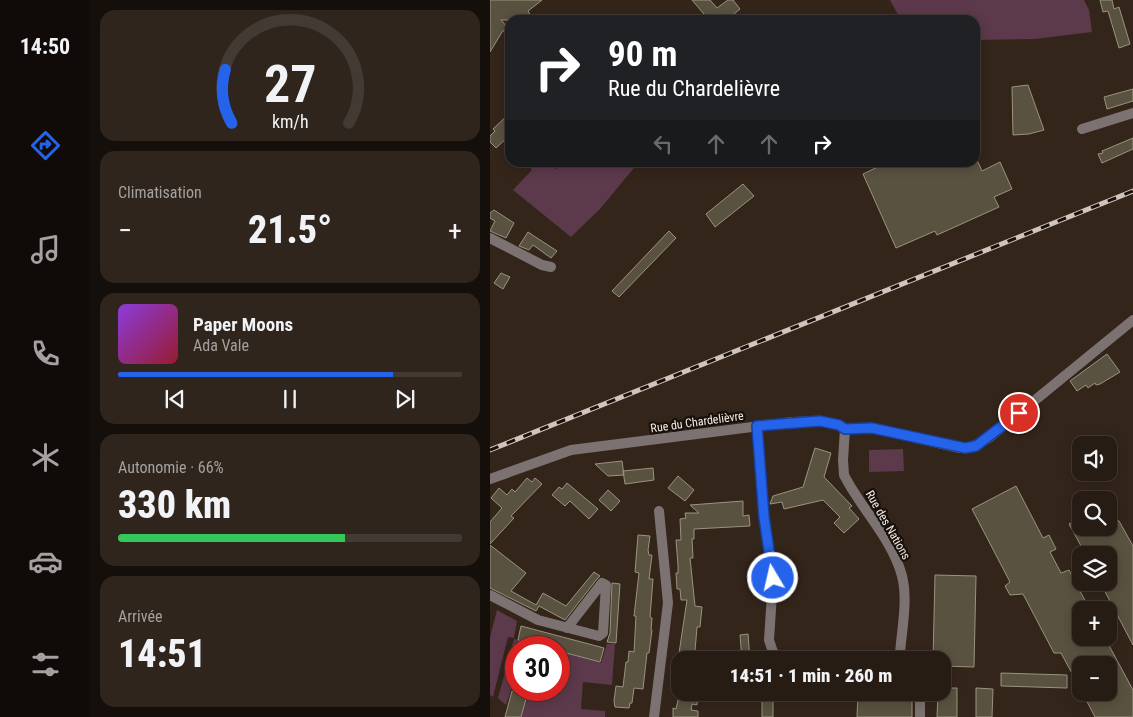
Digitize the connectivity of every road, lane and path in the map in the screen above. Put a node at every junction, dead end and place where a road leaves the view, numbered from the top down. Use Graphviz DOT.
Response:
graph roads {
  1 [pos="1133,113"];
  2 [pos="1082,129"];
  3 [pos="490,238"];
  4 [pos="551,266"];
  5 [pos="1133,320"];
  6 [pos="757,426"];
  7 [pos="845,429"];
  8 [pos="490,479"];
  9 [pos="660,511"];
  10 [pos="490,596"];
  11 [pos="567,628"];
  12 [pos="773,651"];
  13 [pos="903,651"];
  14 [pos="920,701"];
  15 [pos="654,717"];
  16 [pos="920,717"];
  1 -- 2 [label="street"];
  3 -- 4 [label="street"];
  5 -- 7 [label="street, Rue du Chardelièvre"];
  6 -- 7 [label="street, Rue du Chardelièvre"];
  6 -- 8 [label="street, Rue du Chardelièvre"];
  6 -- 12 [label="street"];
  7 -- 13 [label="street, Rue des Nations"];
  9 -- 15 [label="street"];
  10 -- 11 [label="street"];
  11 -- 11 [label="street"];
  14 -- 16 [label="street"];
}
